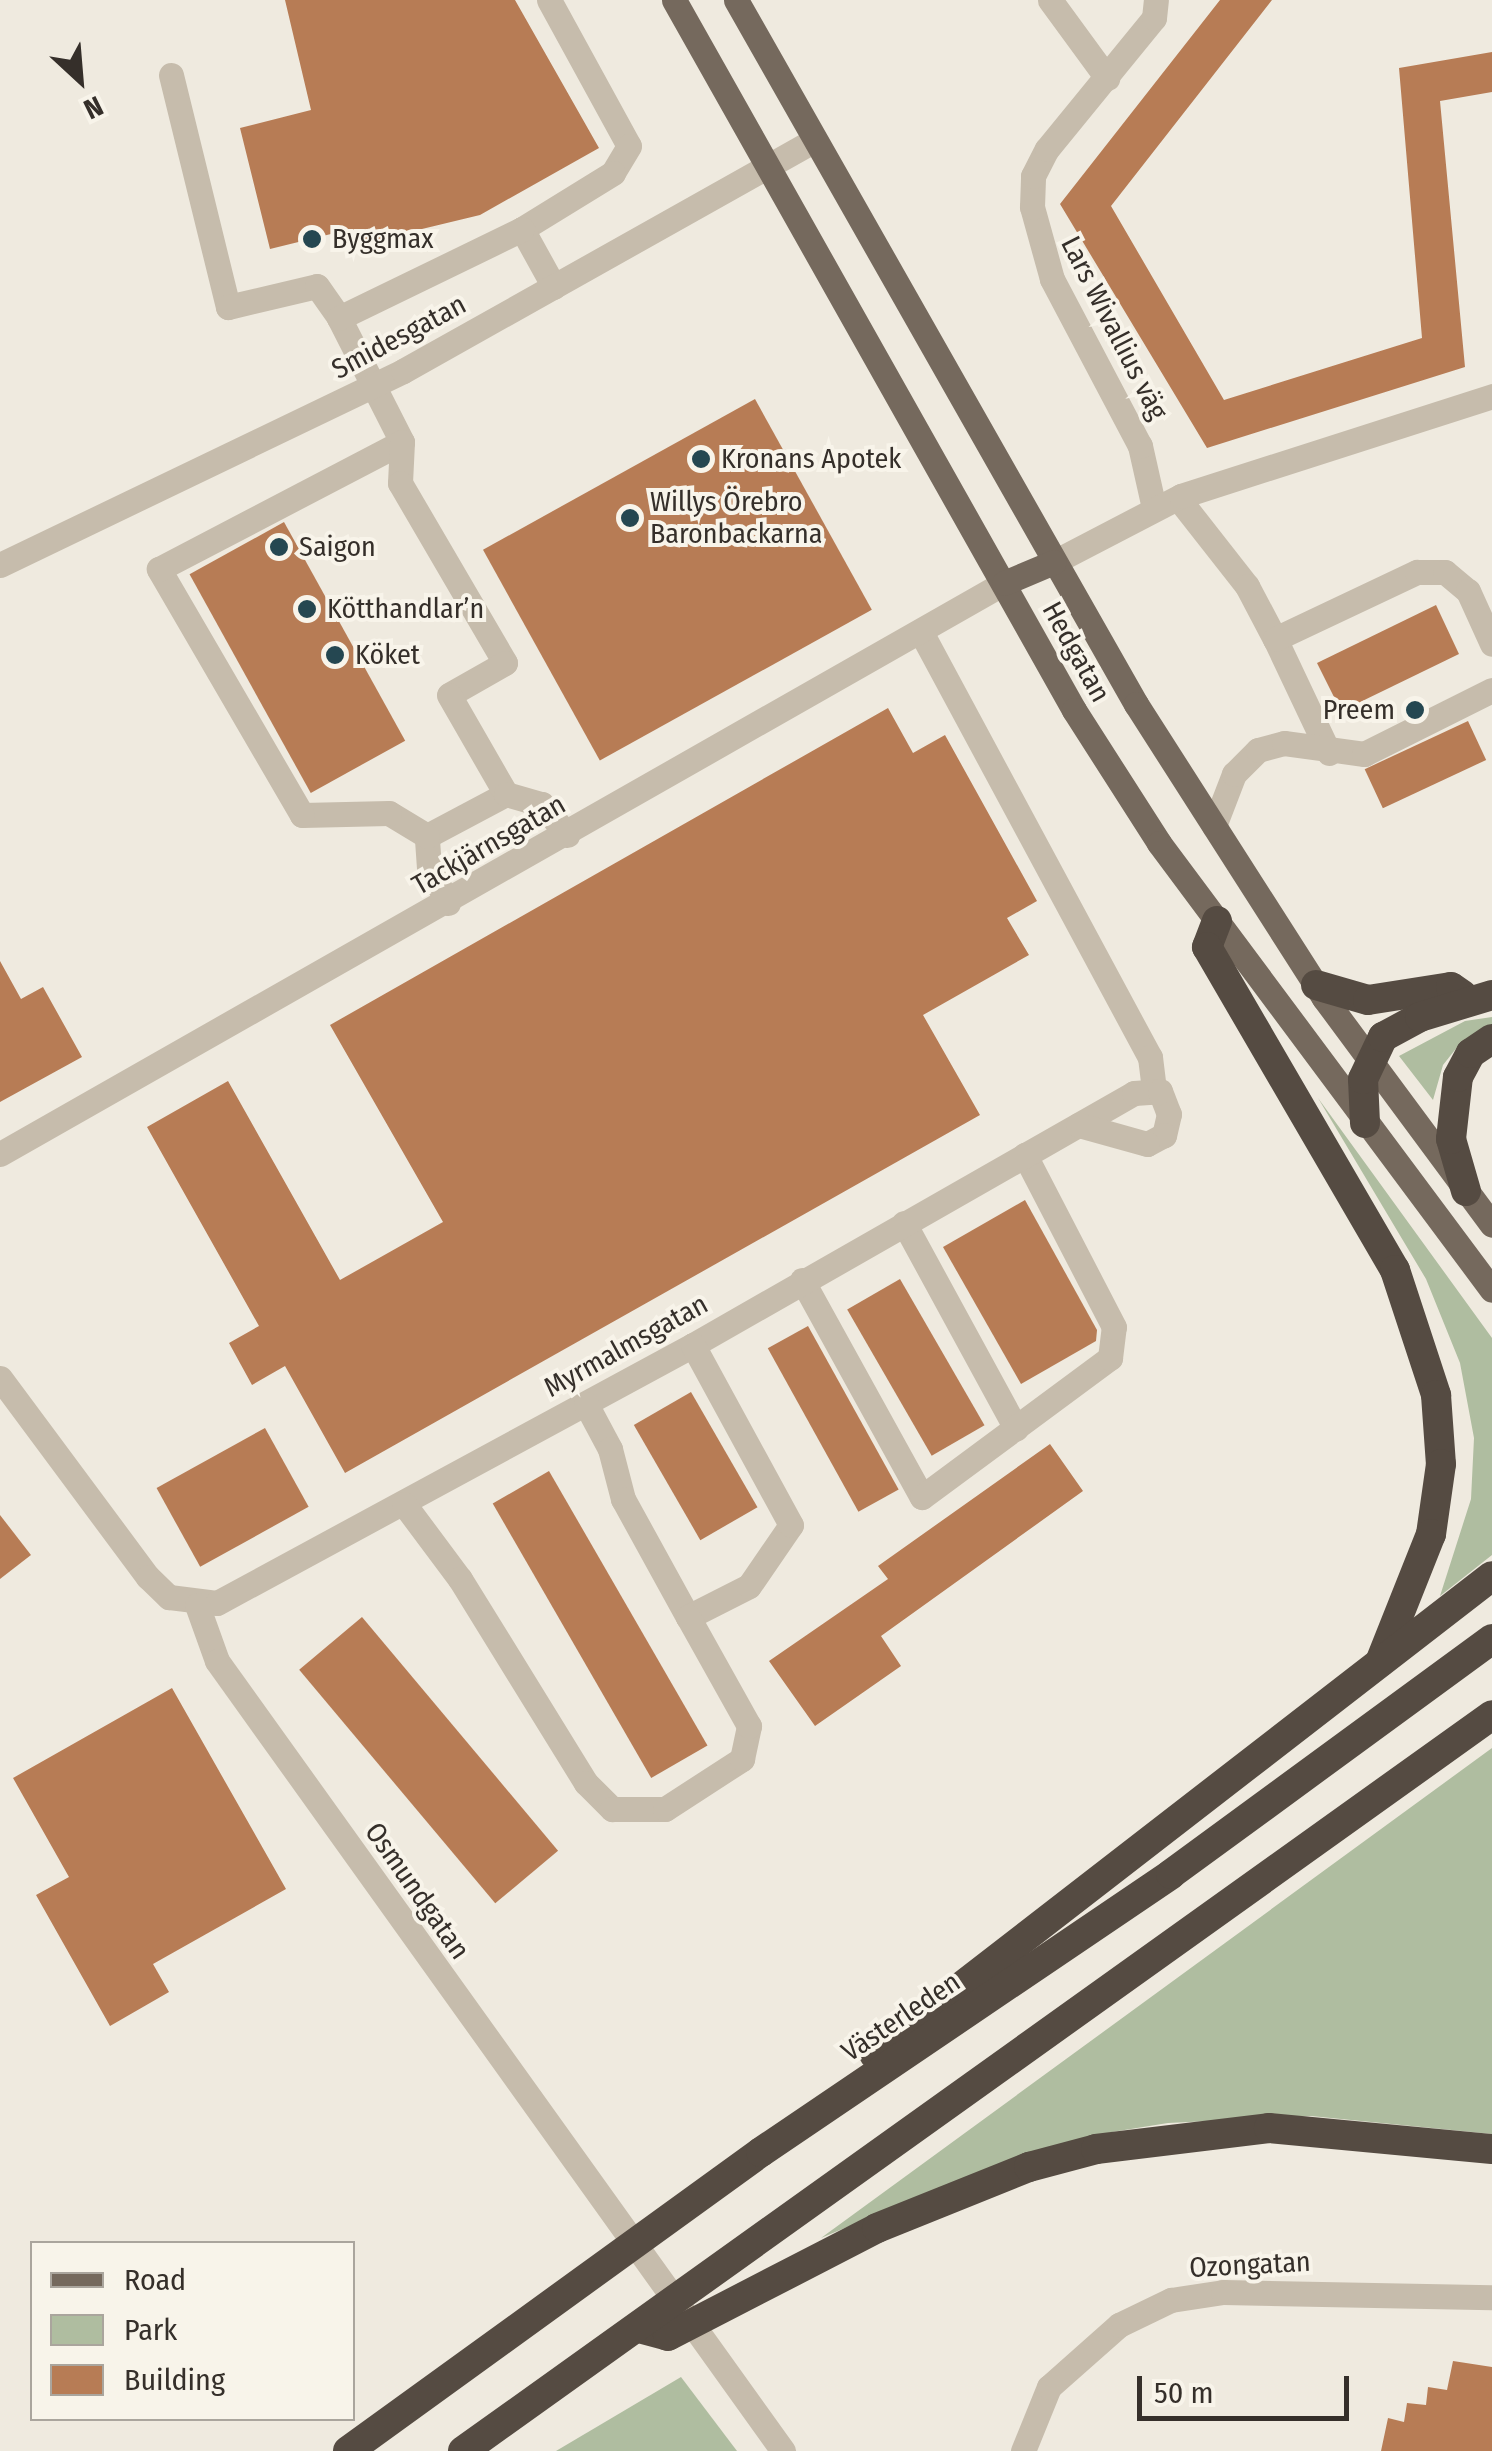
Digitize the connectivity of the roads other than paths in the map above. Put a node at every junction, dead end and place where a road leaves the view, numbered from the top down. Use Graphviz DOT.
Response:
graph roads {
  1 [pos="549,0"];
  2 [pos="674,0"];
  3 [pos="736,0"];
  4 [pos="1050,0"];
  5 [pos="1156,0"];
  6 [pos="171,74"];
  7 [pos="1108,78"];
  8 [pos="814,140"];
  9 [pos="769,166"];
  10 [pos="522,229"];
  11 [pos="554,287"];
  12 [pos="339,318"];
  13 [pos="376,385"];
  14 [pos="1492,396"];
  15 [pos="402,442"];
  16 [pos="1166,503"];
  17 [pos="1054,562"];
  18 [pos="0,566"];
  19 [pos="1004,584"];
  20 [pos="922,634"];
  21 [pos="1275,640"];
  22 [pos="1492,644"];
  23 [pos="1492,690"];
  24 [pos="1330,753"];
  25 [pos="506,794"];
  26 [pos="1214,826"];
  27 [pos="568,835"];
  28 [pos="428,836"];
  29 [pos="448,903"];
  30 [pos="1216,921"];
  31 [pos="1320,991"];
  32 [pos="1480,998"];
  33 [pos="1492,1039"];
  34 [pos="1371,1060"];
  35 [pos="1154,1089"];
  36 [pos="1365,1123"];
  37 [pos="1079,1125"];
  38 [pos="0,1154"];
  39 [pos="1026,1155"];
  40 [pos="1466,1191"];
  41 [pos="904,1223"];
  42 [pos="1492,1225"];
  43 [pos="802,1280"];
  44 [pos="1492,1290"];
  45 [pos="693,1344"];
  46 [pos="0,1378"];
  47 [pos="586,1404"];
  48 [pos="1016,1428"];
  49 [pos="404,1504"];
  50 [pos="1492,1576"];
  51 [pos="197,1605"];
  52 [pos="688,1617"];
  53 [pos="1492,1639"];
  54 [pos="1378,1664"];
  55 [pos="1492,1715"];
  56 [pos="1492,2149"];
  57 [pos="760,2152"];
  58 [pos="1492,2297"];
  59 [pos="640,2328"];
  60 [pos="777,2443"];
  61 [pos="348,2451"];
  62 [pos="464,2451"];
  63 [pos="1024,2451"];
  1 -- 10 [label="street"];
  2 -- 9 [label="main road, Hedgatan"];
  3 -- 8 [label="main road, Hedgatan"];
  4 -- 7 [label="street"];
  5 -- 7 [label="street, Lars Wivallius väg"];
  6 -- 12 [label="street"];
  7 -- 16 [label="street, Lars Wivallius väg"];
  8 -- 9 [label="street, Smidesgatan"];
  8 -- 17 [label="main road, Hedgatan"];
  9 -- 11 [label="street, Smidesgatan"];
  9 -- 19 [label="main road, Hedgatan"];
  10 -- 11 [label="street"];
  10 -- 12 [label="street"];
  11 -- 13 [label="street, Smidesgatan"];
  12 -- 13 [label="street"];
  13 -- 15 [label="street"];
  13 -- 18 [label="street, Smidesgatan"];
  14 -- 16 [label="street"];
  15 -- 25 [label="street"];
  15 -- 28 [label="street"];
  16 -- 17 [label="street"];
  16 -- 21 [label="street"];
  17 -- 19 [label="main road"];
  17 -- 26 [label="main road, Hedgatan"];
  19 -- 20 [label="street, Tackjärnsgatan"];
  19 -- 30 [label="main road, Hedgatan"];
  20 -- 27 [label="street, Tackjärnsgatan"];
  20 -- 35 [label="street"];
  21 -- 22 [label="street"];
  21 -- 24 [label="street"];
  23 -- 24 [label="street"];
  24 -- 26 [label="street"];
  25 -- 27 [label="street"];
  25 -- 28 [label="street"];
  26 -- 31 [label="main road, Hedgatan"];
  27 -- 29 [label="street, Tackjärnsgatan"];
  28 -- 29 [label="street"];
  29 -- 38 [label="street, Tackjärnsgatan"];
  30 -- 36 [label="main road, Hedgatan"];
  30 -- 54 [label="highway"];
  31 -- 32 [label="highway"];
  31 -- 34 [label="main road, Hedgatan"];
  32 -- 34 [label="highway"];
  33 -- 40 [label="highway"];
  34 -- 36 [label="highway"];
  34 -- 40 [label="main road, Hedgatan"];
  35 -- 37 [label="street, Myrmalmsgatan"];
  35 -- 37 [label="street"];
  36 -- 44 [label="main road, Hedgatan"];
  37 -- 39 [label="street, Myrmalmsgatan"];
  39 -- 41 [label="street, Myrmalmsgatan"];
  39 -- 48 [label="street"];
  40 -- 42 [label="main road, Hedgatan"];
  41 -- 43 [label="street, Myrmalmsgatan"];
  41 -- 48 [label="street"];
  43 -- 45 [label="street, Myrmalmsgatan"];
  43 -- 48 [label="street"];
  45 -- 47 [label="street, Myrmalmsgatan"];
  45 -- 52 [label="street"];
  46 -- 51 [label="street"];
  47 -- 49 [label="street, Myrmalmsgatan"];
  47 -- 52 [label="street"];
  49 -- 51 [label="street, Myrmalmsgatan"];
  49 -- 52 [label="street"];
  50 -- 54 [label="highway"];
  51 -- 60 [label="street, Osmundgatan"];
  53 -- 57 [label="highway, Västerleden"];
  54 -- 57 [label="highway"];
  55 -- 59 [label="highway"];
  56 -- 59 [label="highway"];
  57 -- 61 [label="highway, Västerleden"];
  58 -- 63 [label="street, Ozongatan"];
  59 -- 62 [label="highway"];
}
